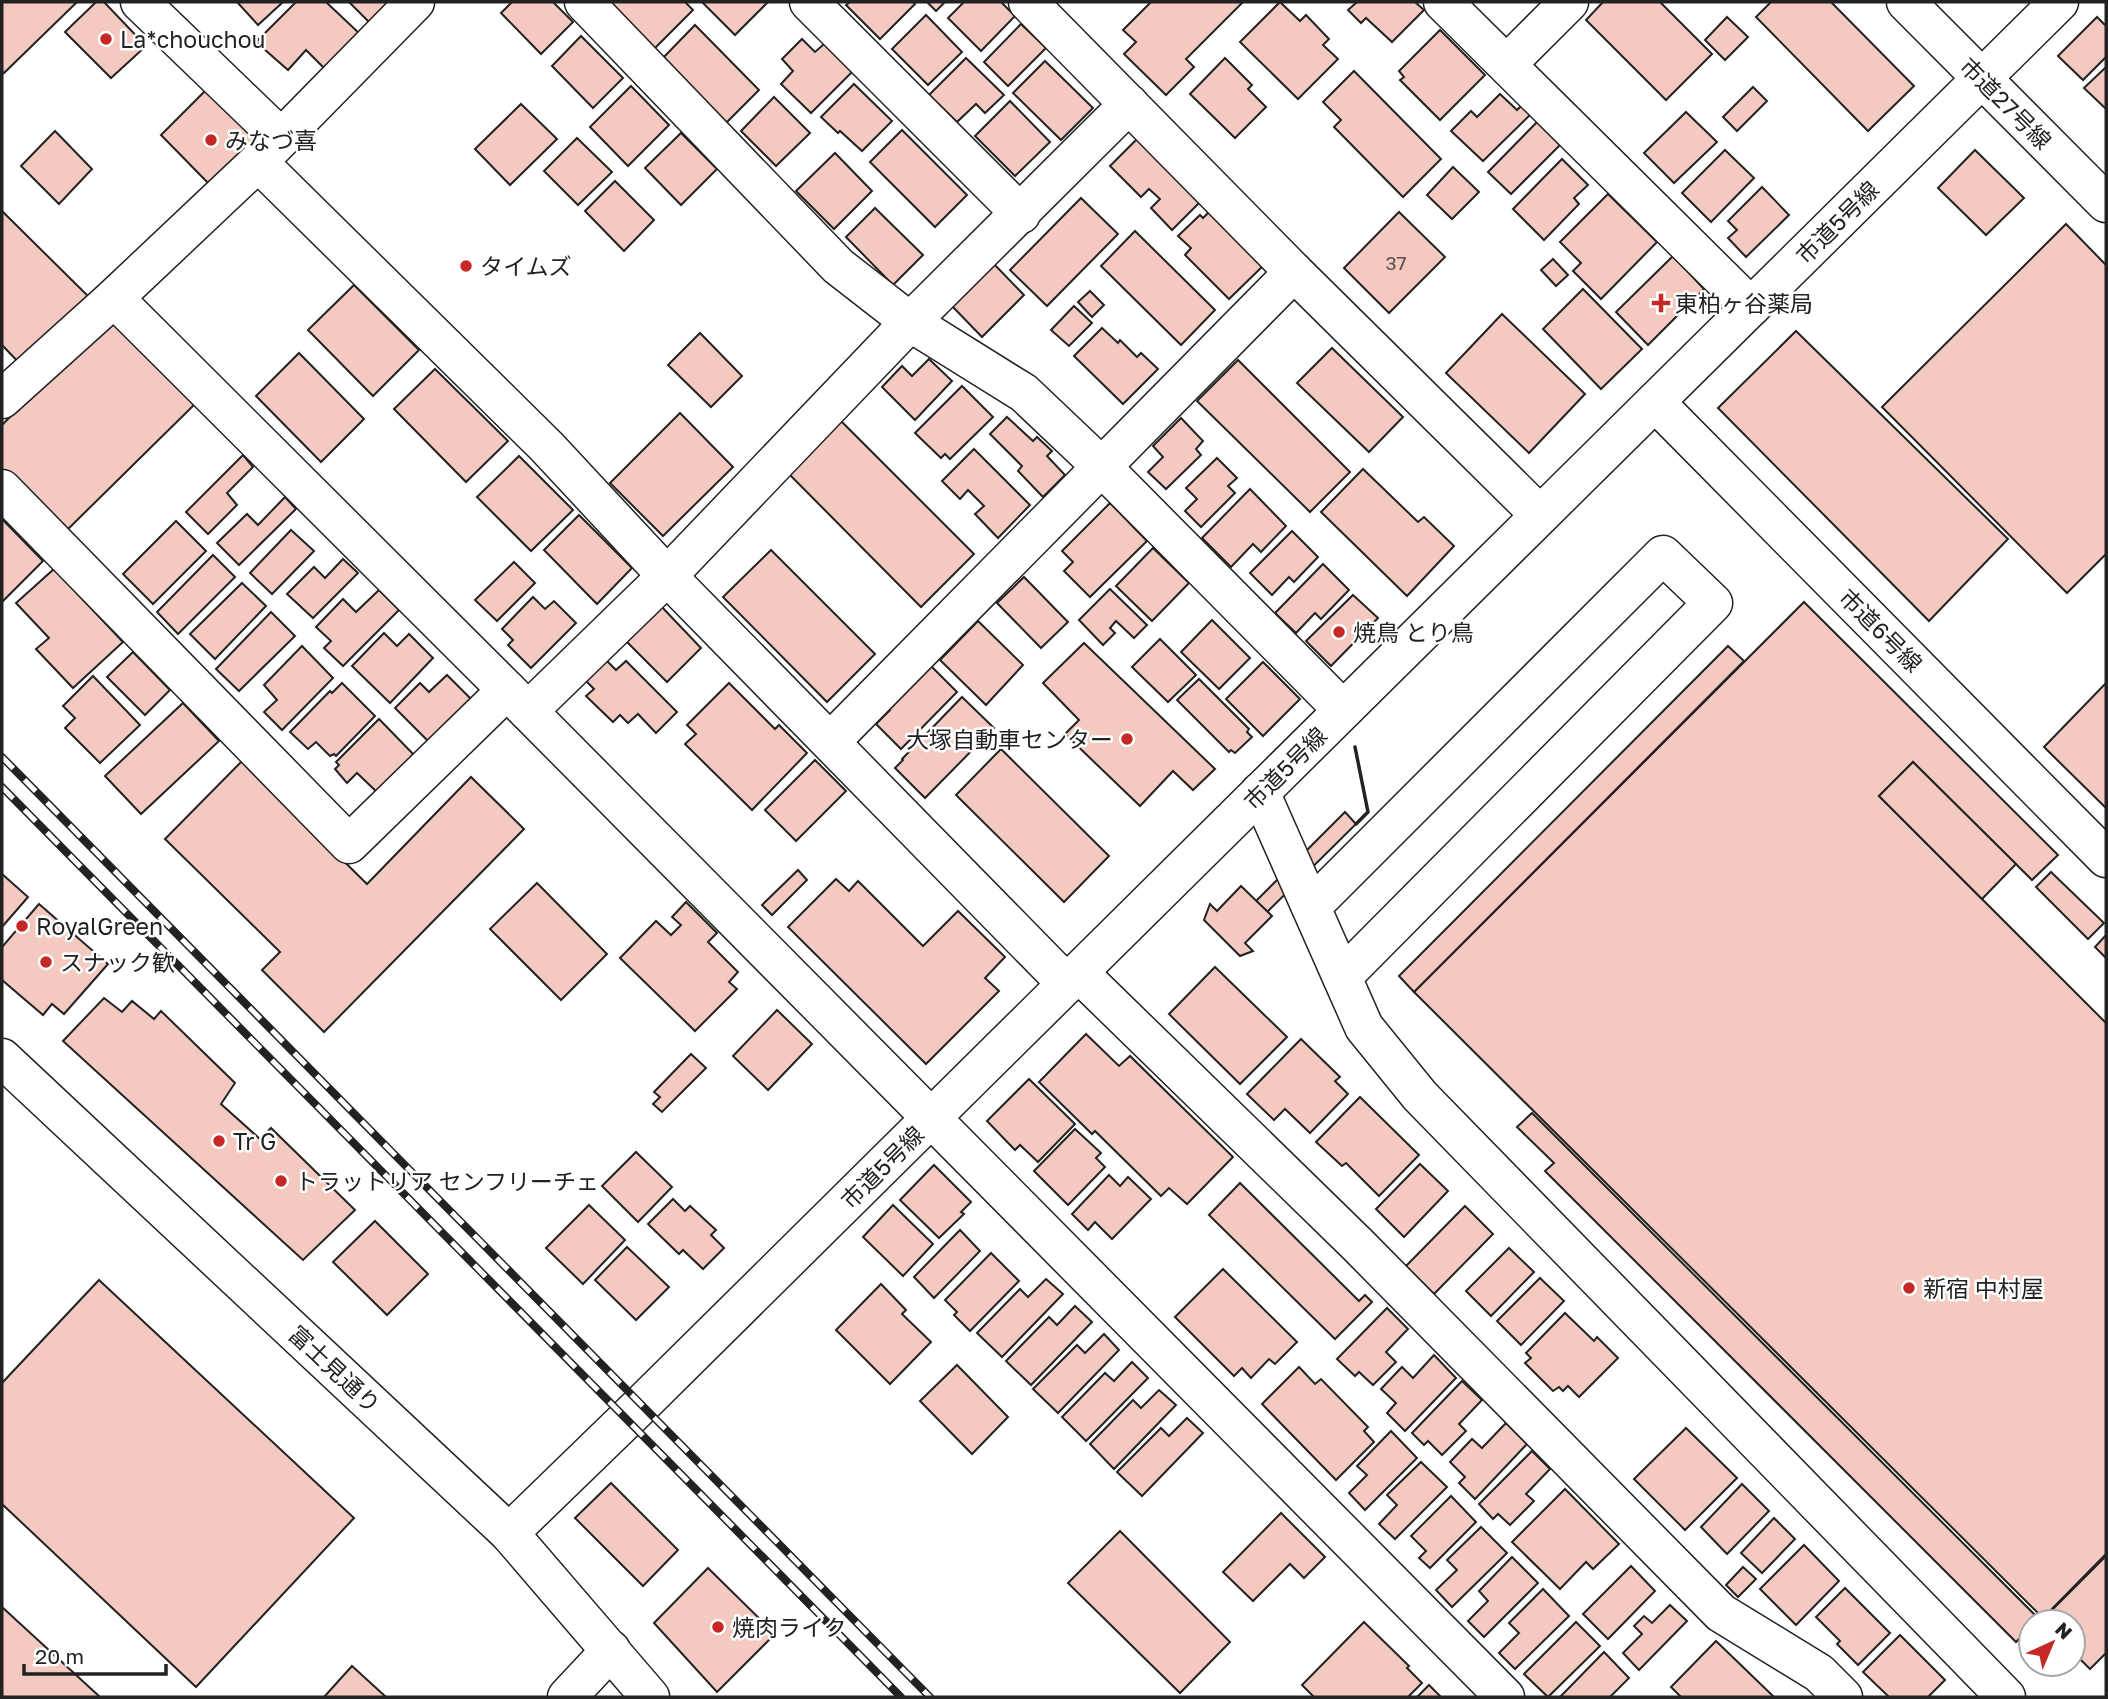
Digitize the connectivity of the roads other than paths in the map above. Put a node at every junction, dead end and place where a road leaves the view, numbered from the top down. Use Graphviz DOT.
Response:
graph roads {
  1 [pos="140,2"];
  2 [pos="415,2"];
  3 [pos="584,2"];
  4 [pos="808,2"];
  5 [pos="1028,2"];
  6 [pos="1443,2"];
  7 [pos="1569,2"];
  8 [pos="1906,2"];
  9 [pos="2059,2"];
  10 [pos="1507,64"];
  11 [pos="1981,79"];
  12 [pos="1129,104"];
  13 [pos="269,150"];
  14 [pos="2106,203"];
  15 [pos="1021,214"];
  16 [pos="1294,272"];
  17 [pos="114,298"];
  18 [pos="1751,307"];
  19 [pos="911,322"];
  20 [pos="8,381"];
  21 [pos="1655,402"];
  22 [pos="1102,467"];
  23 [pos="2,489"];
  24 [pos="1540,515"];
  25 [pos="667,576"];
  26 [pos="518,700"];
  27 [pos="1343,710"];
  28 [pos="831,741"];
  29 [pos="1260,792"];
  30 [pos="2106,858"];
  31 [pos="1311,907"];
  32 [pos="1342,977"];
  33 [pos="1073,978"];
  34 [pos="2,1058"];
  35 [pos="930,1119"];
  36 [pos="509,1533"];
  37 [pos="611,1650"];
  38 [pos="567,1697"];
  39 [pos="650,1697"];
  40 [pos="1505,1697"];
  41 [pos="1843,1697"];
  42 [pos="2006,1697"];
  1 -- 13 [label="street"];
  2 -- 13 [label="street"];
  3 -- 19 [label="street"];
  4 -- 15 [label="street"];
  5 -- 12 [label="street"];
  6 -- 10 [label="street"];
  7 -- 10 [label="street"];
  8 -- 11 [label="street, 市道27号線"];
  9 -- 11 [label="street, 市道5号線"];
  10 -- 18 [label="street"];
  11 -- 14 [label="street, 市道27号線"];
  11 -- 18 [label="street, 市道5号線"];
  12 -- 15 [label="street"];
  12 -- 16 [label="street"];
  13 -- 17 [label="street"];
  13 -- 25 [label="street"];
  15 -- 19 [label="street"];
  16 -- 22 [label="street"];
  16 -- 24 [label="street"];
  17 -- 20 [label="street"];
  17 -- 26 [label="street"];
  18 -- 21 [label="street, 市道5号線"];
  19 -- 22 [label="street"];
  19 -- 25 [label="street"];
  21 -- 24 [label="street, 市道5号線"];
  21 -- 30 [label="street, 市道6号線"];
  22 -- 27 [label="street"];
  22 -- 28 [label="street"];
  23 -- 26 [label="street"];
  24 -- 27 [label="street, 市道5号線"];
  25 -- 26 [label="street"];
  25 -- 28 [label="street"];
  26 -- 35 [label="street"];
  27 -- 29 [label="street, 市道5号線"];
  28 -- 33 [label="street"];
  29 -- 31 [label="street"];
  29 -- 33 [label="street, 市道5号線"];
  31 -- 32 [label="street"];
  31 -- 32 [label="street"];
  32 -- 42 [label="street"];
  33 -- 35 [label="street, 市道5号線"];
  33 -- 41 [label="street"];
  34 -- 36 [label="street, 富士見通り"];
  35 -- 36 [label="street, 市道5号線"];
  35 -- 40 [label="street"];
  36 -- 37 [label="street, 富士見通り"];
  37 -- 38 [label="street"];
  37 -- 39 [label="street, 富士見通り"];
}
